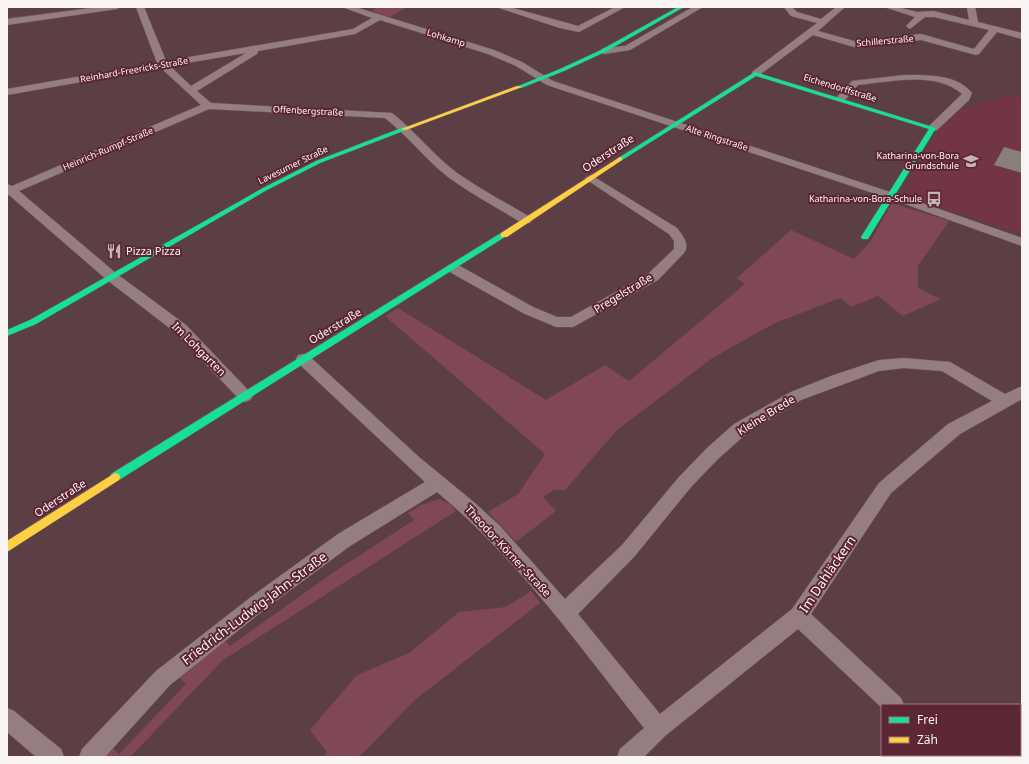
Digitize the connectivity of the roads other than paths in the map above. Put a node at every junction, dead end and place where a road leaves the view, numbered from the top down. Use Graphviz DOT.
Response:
graph roads {
  1 [pos="117,7"];
  2 [pos="140,7"];
  3 [pos="346,7"];
  4 [pos="500,7"];
  5 [pos="621,7"];
  6 [pos="682,7"];
  7 [pos="699,7"];
  8 [pos="788,7"];
  9 [pos="840,7"];
  10 [pos="888,7"];
  11 [pos="971,7"];
  12 [pos="922,15"];
  13 [pos="380,17"];
  14 [pos="7,22"];
  15 [pos="823,22"];
  16 [pos="974,23"];
  17 [pos="910,26"];
  18 [pos="995,29"];
  19 [pos="812,32"];
  20 [pos="1022,36"];
  21 [pos="261,48"];
  22 [pos="604,51"];
  23 [pos="162,64"];
  24 [pos="755,74"];
  25 [pos="542,79"];
  26 [pos="191,90"];
  27 [pos="7,92"];
  28 [pos="841,98"];
  29 [pos="208,106"];
  30 [pos="674,124"];
  31 [pos="405,128"];
  32 [pos="933,128"];
  33 [pos="592,178"];
  34 [pos="8,190"];
  35 [pos="892,196"];
  36 [pos="526,220"];
  37 [pos="865,238"];
  38 [pos="1022,242"];
  39 [pos="453,268"];
  40 [pos="112,276"];
  41 [pos="7,333"];
  42 [pos="303,359"];
  43 [pos="1022,392"];
  44 [pos="245,396"];
  45 [pos="1005,401"];
  46 [pos="438,483"];
  47 [pos="7,547"];
  48 [pos="565,613"];
  49 [pos="799,616"];
  50 [pos="893,704"];
  51 [pos="7,718"];
  52 [pos="658,729"];
  53 [pos="53,757"];
  54 [pos="90,757"];
  55 [pos="628,757"];
  1 -- 14 [label="street"];
  2 -- 23 [label="street"];
  3 -- 13 [label="street, Lohkamp"];
  4 -- 5 [label="street"];
  6 -- 22 [label="street, Lavesumer Straße"];
  7 -- 22 [label="street, Lavesumer Straße"];
  8 -- 15 [label="street"];
  9 -- 15 [label="street"];
  10 -- 12 [label="street"];
  11 -- 16 [label="street"];
  12 -- 16 [label="street"];
  12 -- 17 [label="street"];
  13 -- 21 [label="street, Reinhard-Freericks-Straße"];
  13 -- 25 [label="street, Lohkamp"];
  15 -- 19 [label="street"];
  16 -- 18 [label="street"];
  18 -- 19 [label="street, Schillerstraße"];
  18 -- 20 [label="street"];
  19 -- 24 [label="street"];
  21 -- 23 [label="street, Reinhard-Freericks-Straße"];
  21 -- 26 [label="street, Reinhard-Freericks-Straße"];
  22 -- 25 [label="street, Lavesumer Straße"];
  23 -- 26 [label="street"];
  23 -- 27 [label="street, Reinhard-Freericks-Straße"];
  24 -- 28 [label="street, Eichendorffstraße"];
  24 -- 30 [label="street"];
  25 -- 30 [label="street, Alte Ringstraße"];
  25 -- 31 [label="street, Lavesumer Straße"];
  26 -- 29 [label="street"];
  28 -- 32 [label="street, Eichendorffstraße"];
  28 -- 32 [label="street"];
  29 -- 31 [label="street, Offenbergstraße"];
  29 -- 34 [label="street, Heinrich-Rumpf-Straße"];
  30 -- 33 [label="street, Oderstraße"];
  30 -- 35 [label="street, Alte Ringstraße"];
  31 -- 36 [label="street, Offenbergstraße"];
  31 -- 40 [label="street, Lavesumer Straße"];
  32 -- 35 [label="street"];
  33 -- 36 [label="street, Oderstraße"];
  33 -- 39 [label="street, Pregelstraße"];
  34 -- 40 [label="street, Im Lohgarten"];
  35 -- 37 [label="street"];
  35 -- 38 [label="street, Alte Ringstraße"];
  36 -- 39 [label="street, Oderstraße"];
  39 -- 42 [label="street, Oderstraße"];
  40 -- 41 [label="street, Lavesumer Straße"];
  40 -- 44 [label="street, Im Lohgarten"];
  42 -- 44 [label="street, Oderstraße"];
  42 -- 46 [label="street, Theodor-Körner-Straße"];
  43 -- 45 [label="street, Im Dahläckern"];
  44 -- 47 [label="street, Oderstraße"];
  45 -- 48 [label="street, Kleine Brede"];
  45 -- 49 [label="street, Im Dahläckern"];
  46 -- 48 [label="street, Theodor-Körner-Straße"];
  46 -- 54 [label="street, Friedrich-Ludwig-Jahn-Straße"];
  48 -- 52 [label="street, Theodor-Körner-Straße"];
  49 -- 50 [label="street"];
  49 -- 52 [label="street, Im Dahläckern"];
  51 -- 53 [label="street"];
  52 -- 55 [label="street, Im Dahläckern"];
}
